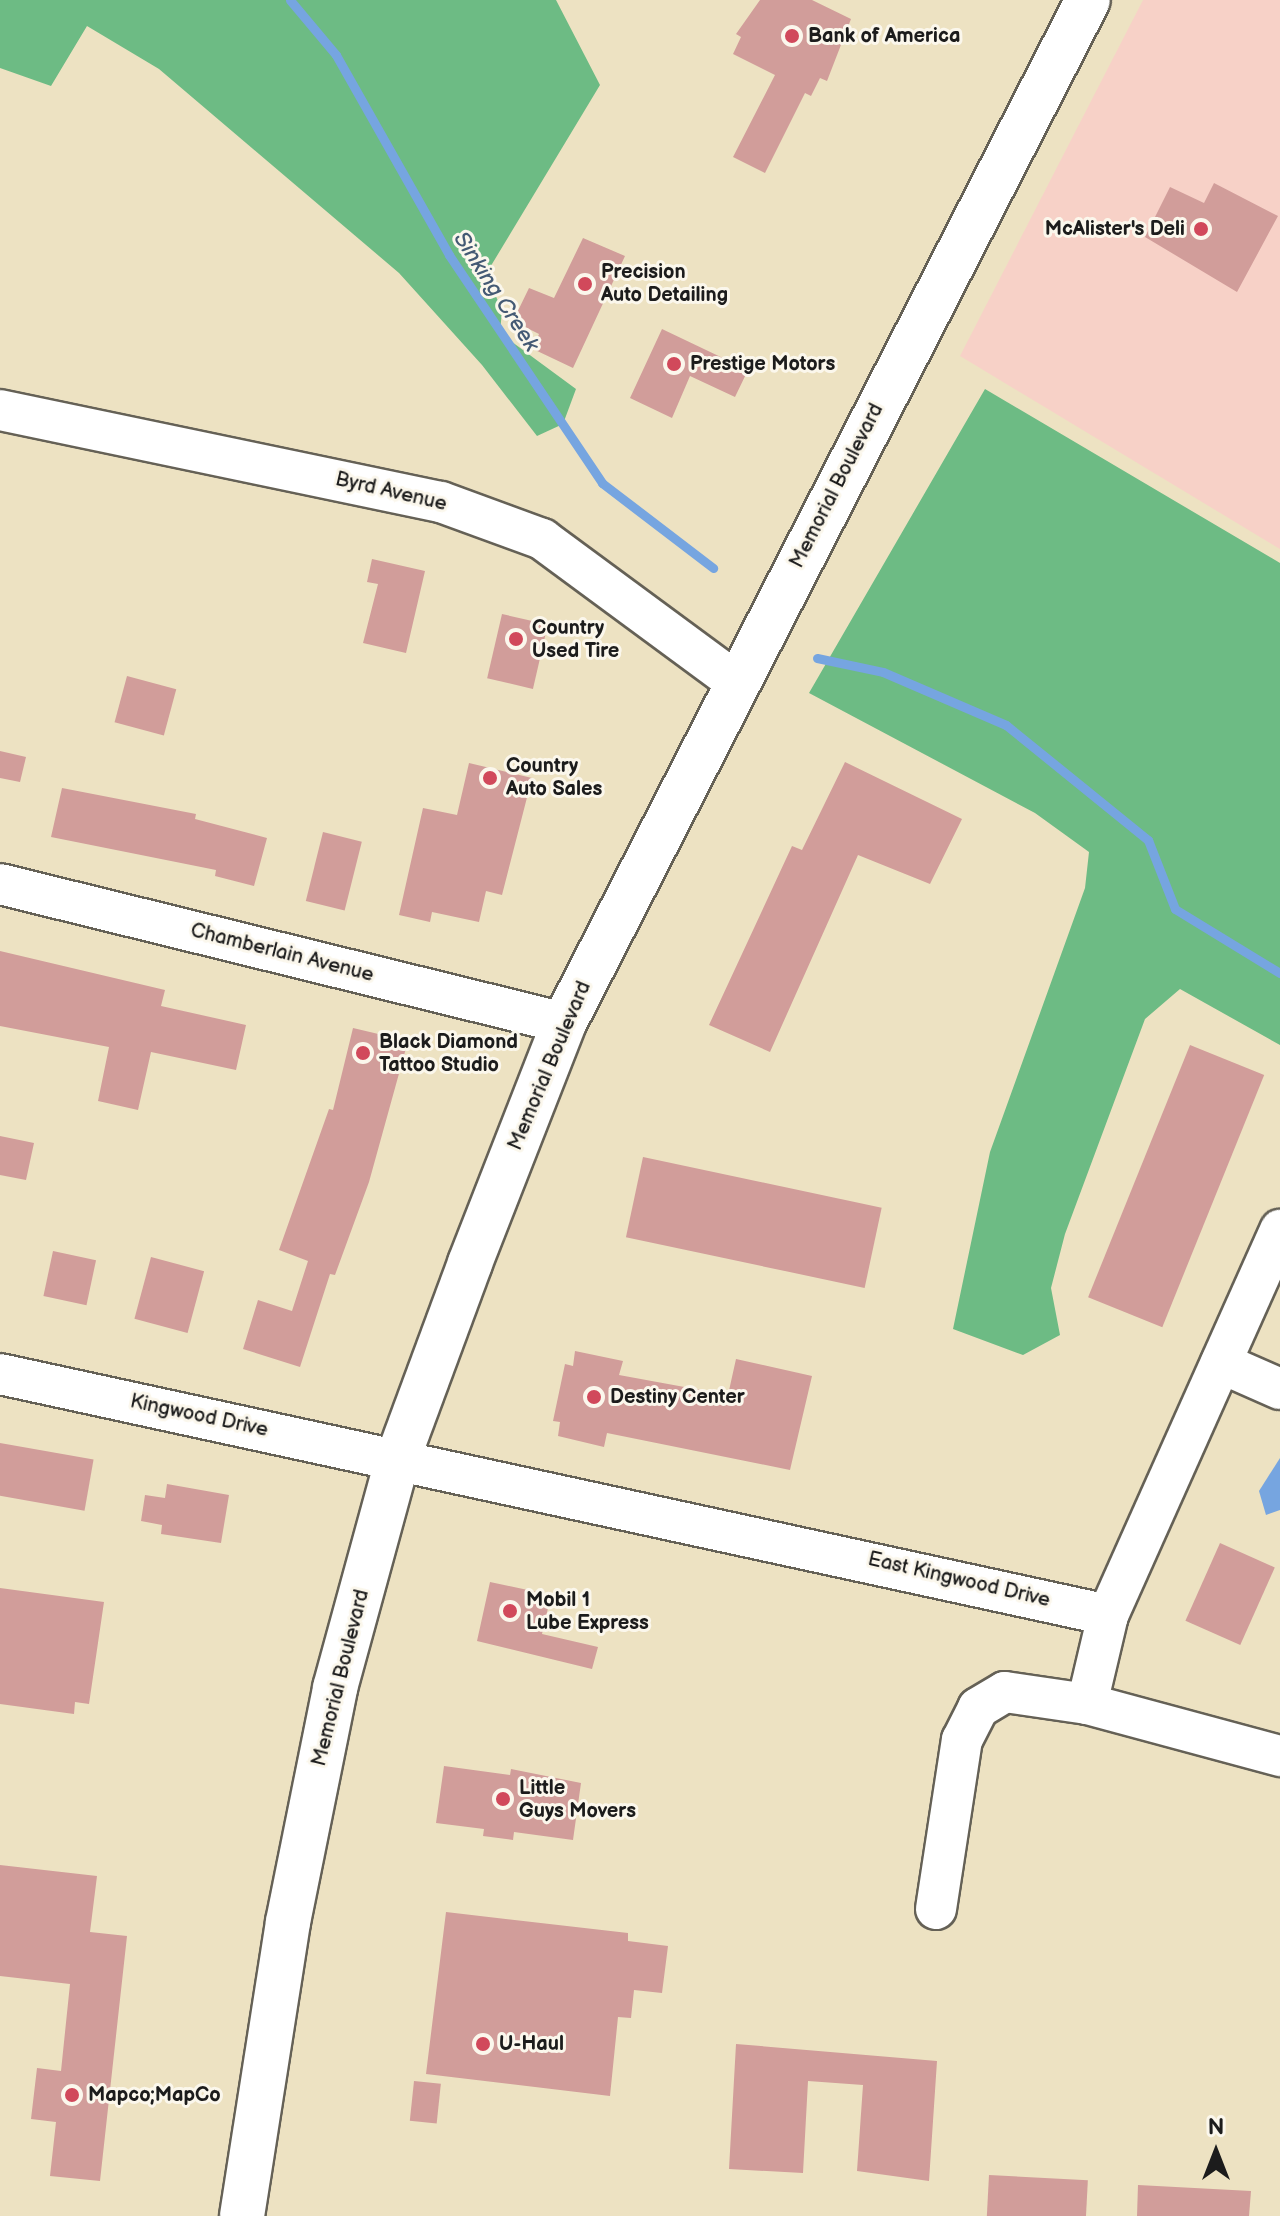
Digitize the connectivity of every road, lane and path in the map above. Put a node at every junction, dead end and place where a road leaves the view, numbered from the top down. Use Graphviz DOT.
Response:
graph roads {
  1 [pos="1088,0"];
  2 [pos="0,410"];
  3 [pos="736,682"];
  4 [pos="0,884"];
  5 [pos="564,1023"];
  6 [pos="1280,1230"];
  7 [pos="1221,1363"];
  8 [pos="0,1374"];
  9 [pos="1280,1389"];
  10 [pos="398,1458"];
  11 [pos="1108,1615"];
  12 [pos="1087,1704"];
  13 [pos="1280,1756"];
  14 [pos="936,1909"];
  15 [pos="242,2216"];
  1 -- 3 [label="main road, Memorial Boulevard"];
  2 -- 3 [label="street, Byrd Avenue"];
  3 -- 5 [label="main road, Memorial Boulevard"];
  4 -- 5 [label="street, Chamberlain Avenue"];
  5 -- 10 [label="main road, Memorial Boulevard"];
  6 -- 7 [label="street"];
  7 -- 9 [label="street"];
  7 -- 11 [label="street"];
  8 -- 10 [label="street, Kingwood Drive"];
  10 -- 11 [label="street, East Kingwood Drive"];
  10 -- 15 [label="main road, Memorial Boulevard"];
  11 -- 12 [label="street"];
  12 -- 13 [label="street"];
  12 -- 14 [label="street"];
}
